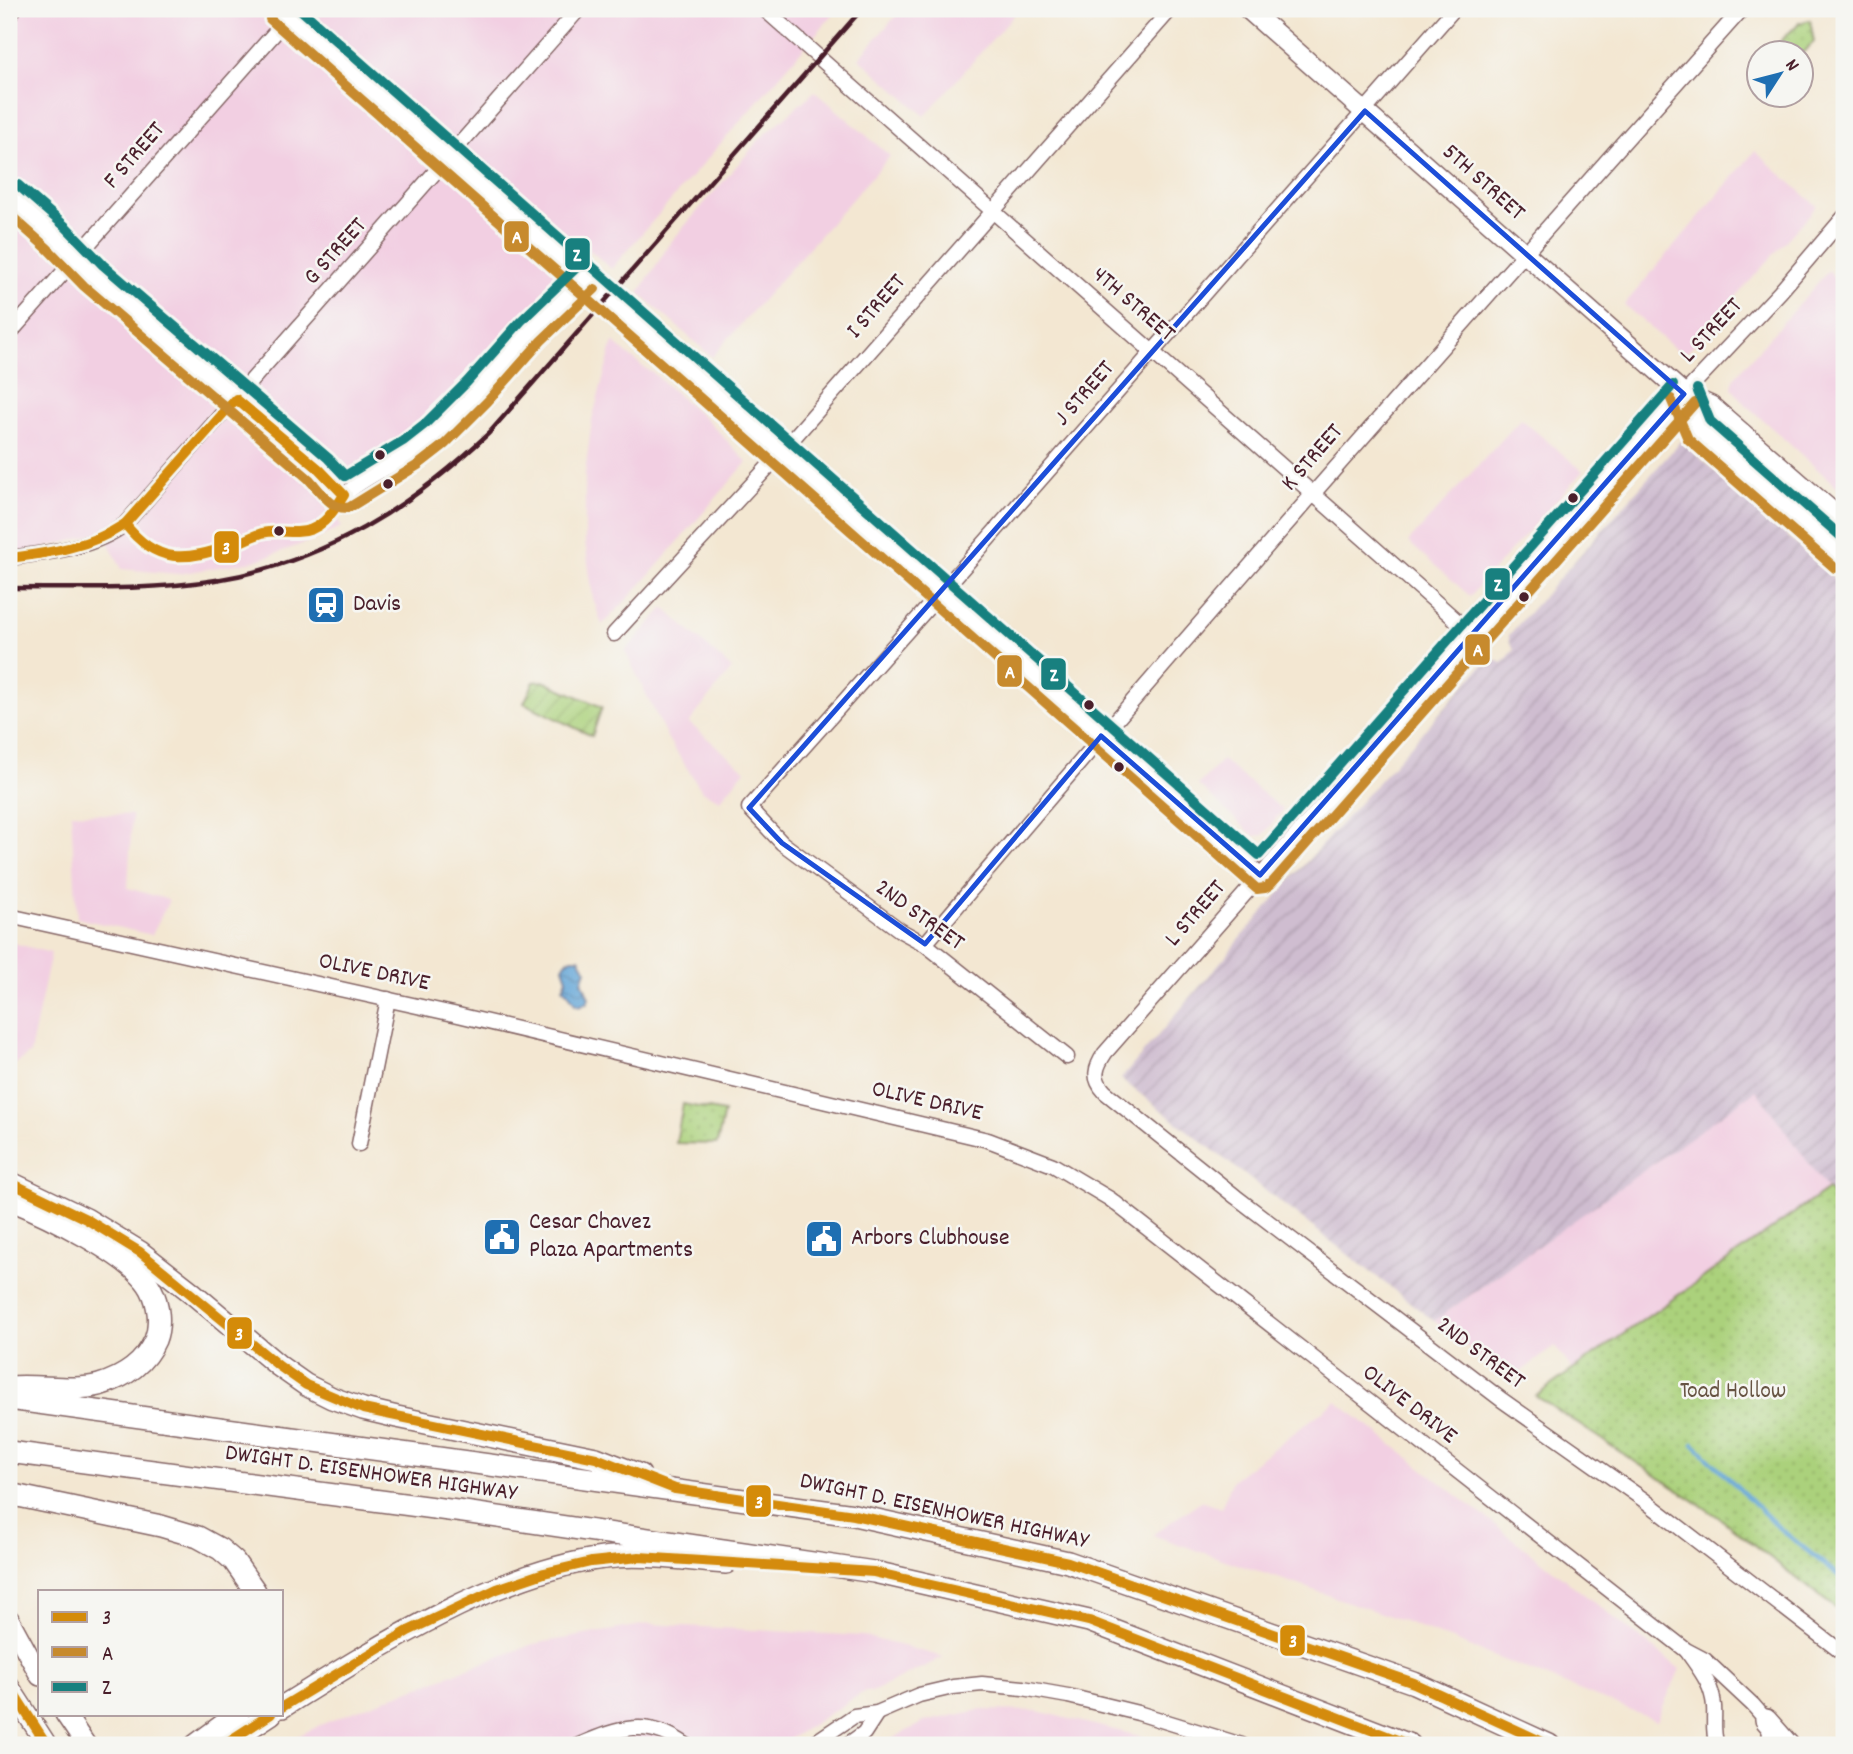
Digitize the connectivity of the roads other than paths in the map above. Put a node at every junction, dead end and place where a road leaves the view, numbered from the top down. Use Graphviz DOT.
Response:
graph roads {
  1 [pos="14,9"];
  2 [pos="579,9"];
  3 [pos="764,9"];
  4 [pos="1171,9"];
  5 [pos="1248,9"];
  6 [pos="1454,9"];
  7 [pos="1738,10"];
  8 [pos="288,12"];
  9 [pos="9,15"];
  10 [pos="1365,111"];
  11 [pos="449,159"];
  12 [pos="9,196"];
  13 [pos="992,210"];
  14 [pos="1844,217"];
  15 [pos="1525,254"];
  16 [pos="76,258"];
  17 [pos="585,279"];
  18 [pos="9,334"];
  19 [pos="1152,352"];
  20 [pos="1684,394"];
  21 [pos="236,399"];
  22 [pos="780,452"];
  23 [pos="1313,493"];
  24 [pos="1844,522"];
  25 [pos="1844,556"];
  26 [pos="9,558"];
  27 [pos="940,593"];
  28 [pos="614,634"];
  29 [pos="1473,635"];
  30 [pos="1101,736"];
  31 [pos="748,808"];
  32 [pos="1260,875"];
  33 [pos="9,916"];
  34 [pos="925,944"];
  35 [pos="388,999"];
  36 [pos="1067,1057"];
  37 [pos="1096,1080"];
  38 [pos="359,1144"];
  39 [pos="9,1182"];
  40 [pos="9,1199"];
  41 [pos="9,1387"];
  42 [pos="9,1399"];
  43 [pos="9,1452"];
  44 [pos="675,1489"];
  45 [pos="9,1494"];
  46 [pos="874,1572"];
  47 [pos="254,1590"];
  48 [pos="9,1619"];
  49 [pos="1686,1650"];
  50 [pos="1844,1654"];
  51 [pos="38,1672"];
  52 [pos="9,1686"];
  53 [pos="284,1706"];
  54 [pos="877,1713"];
  55 [pos="66,1716"];
  56 [pos="235,1716"];
  57 [pos="268,1716"];
  58 [pos="1766,1720"];
  59 [pos="47,1745"];
  60 [pos="86,1745"];
  61 [pos="196,1745"];
  62 [pos="223,1745"];
  63 [pos="579,1745"];
  64 [pos="686,1745"];
  65 [pos="811,1745"];
  66 [pos="847,1745"];
  67 [pos="1242,1745"];
  68 [pos="1410,1745"];
  69 [pos="1549,1745"];
  70 [pos="1717,1745"];
  71 [pos="1766,1745"];
  72 [pos="1788,1745"];
  1 -- 9 [label="street"];
  2 -- 11 [label="street, G STREET"];
  3 -- 13 [label="street, 4TH STREET"];
  4 -- 13 [label="street, I STREET"];
  5 -- 10 [label="main road, 5TH STREET"];
  6 -- 10 [label="street, J STREET"];
  7 -- 15 [label="street, K STREET"];
  8 -- 11 [label="street"];
  8 -- 16 [label="street, F STREET"];
  10 -- 15 [label="main road, 5TH STREET"];
  10 -- 19 [label="street, J STREET"];
  11 -- 17 [label="street"];
  11 -- 21 [label="street, G STREET"];
  12 -- 16 [label="street"];
  13 -- 19 [label="street, 4TH STREET"];
  13 -- 22 [label="street, I STREET"];
  14 -- 20 [label="street, L STREET"];
  15 -- 20 [label="main road, 5TH STREET"];
  15 -- 23 [label="street, K STREET"];
  16 -- 18 [label="street, F STREET"];
  16 -- 21 [label="street"];
  17 -- 21 [label="street"];
  17 -- 22 [label="street"];
  19 -- 23 [label="street, 4TH STREET"];
  19 -- 27 [label="street, J STREET"];
  20 -- 24 [label="main road, 5TH STREET"];
  20 -- 25 [label="main road, 5TH STREET"];
  20 -- 29 [label="street, L STREET"];
  21 -- 26 [label="street, G STREET"];
  22 -- 27 [label="street"];
  22 -- 28 [label="street, I STREET"];
  23 -- 29 [label="street, 4TH STREET"];
  23 -- 30 [label="street, K STREET"];
  27 -- 30 [label="street"];
  27 -- 31 [label="street, J STREET"];
  29 -- 32 [label="street, L STREET"];
  30 -- 32 [label="street"];
  30 -- 34 [label="street, K STREET"];
  31 -- 34 [label="street, 2ND STREET"];
  32 -- 37 [label="street, L STREET"];
  33 -- 35 [label="street, OLIVE DRIVE"];
  34 -- 36 [label="street, 2ND STREET"];
  35 -- 38 [label="street"];
  35 -- 49 [label="street, OLIVE DRIVE"];
  37 -- 50 [label="street, 2ND STREET"];
  39 -- 44 [label="highway"];
  40 -- 41 [label="highway"];
  42 -- 44 [label="highway, DWIGHT D. EISENHOWER HIGHWAY"];
  43 -- 46 [label="highway, DWIGHT D. EISENHOWER HIGHWAY"];
  44 -- 69 [label="highway, DWIGHT D. EISENHOWER HIGHWAY"];
  45 -- 47 [label="highway"];
  46 -- 53 [label="highway"];
  46 -- 68 [label="highway, DWIGHT D. EISENHOWER HIGHWAY"];
  48 -- 51 [label="main road"];
  49 -- 58 [label="street, OLIVE DRIVE"];
  49 -- 70 [label="street, OLIVE DRIVE"];
  52 -- 59 [label="main road"];
  54 -- 65 [label="street"];
  54 -- 66 [label="street"];
  54 -- 67 [label="street"];
  55 -- 60 [label="main road"];
  56 -- 61 [label="highway"];
  57 -- 62 [label="highway"];
  58 -- 71 [label="street"];
  58 -- 72 [label="highway"];
  63 -- 64 [label="street"];
}
